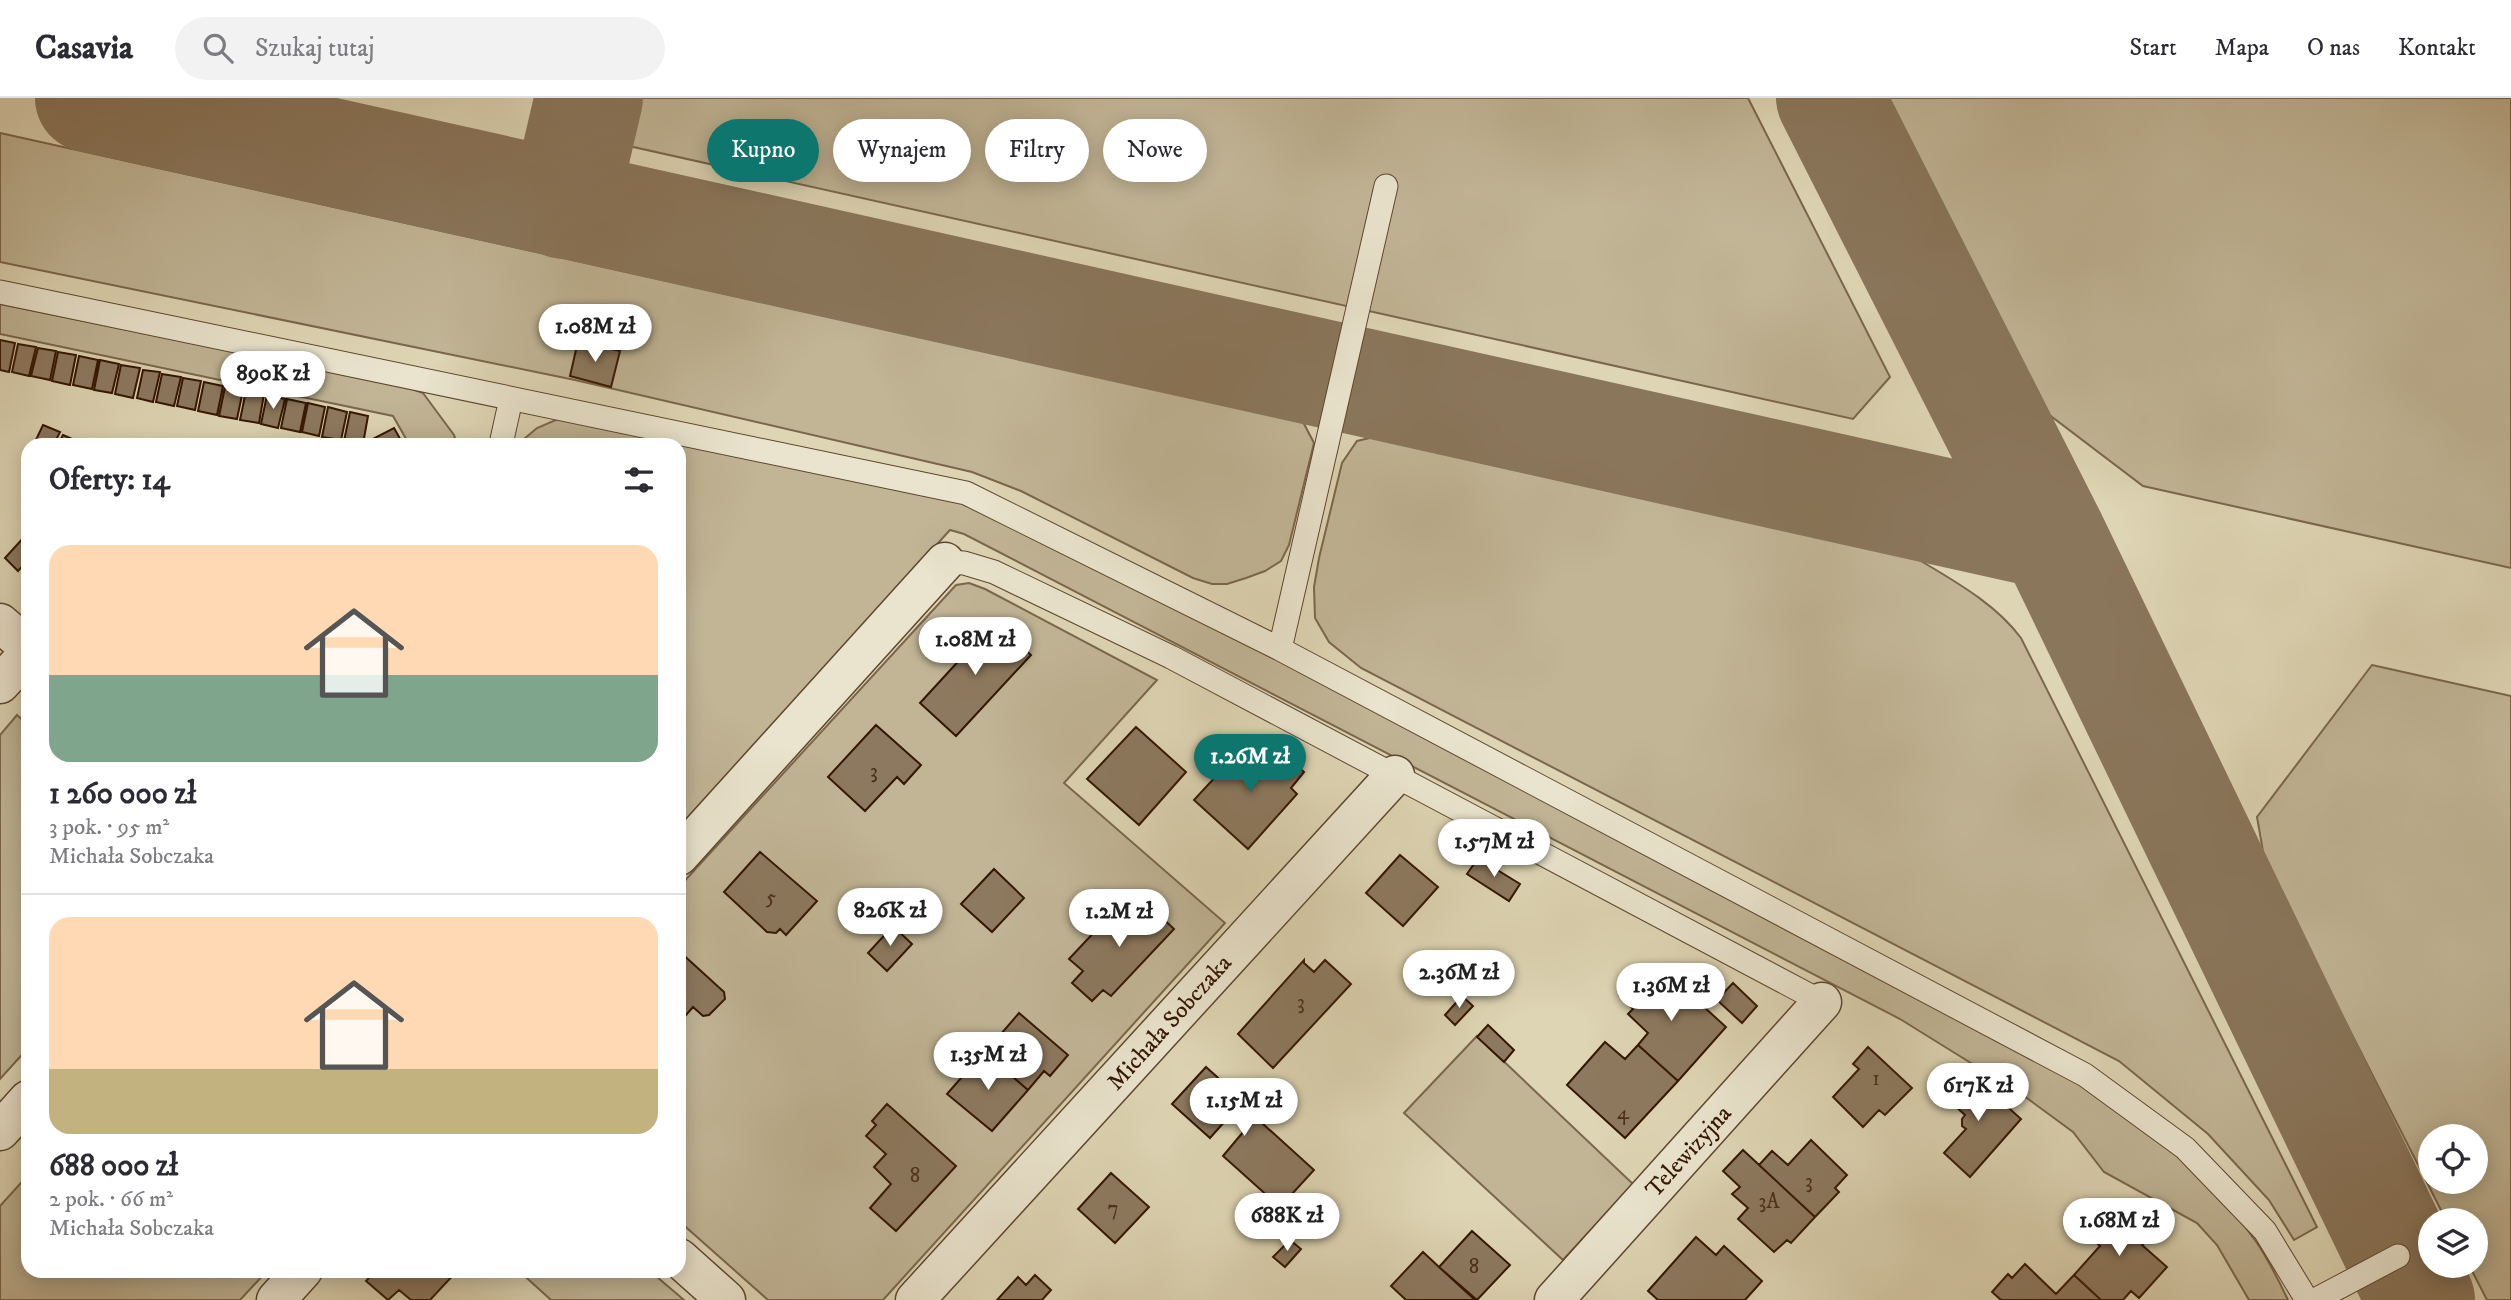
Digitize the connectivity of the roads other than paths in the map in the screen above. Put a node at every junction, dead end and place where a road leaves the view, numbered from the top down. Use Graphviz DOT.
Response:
graph roads {
  1 [pos="1387,186"];
  2 [pos="0,292"];
  3 [pos="511,399"];
  4 [pos="502,438"];
  5 [pos="945,562"];
  6 [pos="0,624"];
  7 [pos="21,641"];
  8 [pos="1280,649"];
  9 [pos="21,662"];
  10 [pos="0,684"];
  11 [pos="1395,775"];
  12 [pos="686,848"];
  13 [pos="1822,1002"];
  14 [pos="21,1108"];
  15 [pos="0,1131"];
  16 [pos="2398,1256"];
  17 [pos="686,1264"];
  18 [pos="296,1278"];
  19 [pos="276,1300"];
  20 [pos="726,1300"];
  21 [pos="915,1300"];
  22 [pos="1554,1300"];
  23 [pos="2306,1300"];
  24 [pos="2315,1300"];
  1 -- 8 [label="lane"];
  2 -- 3 [label="lane"];
  3 -- 4 [label="lane"];
  3 -- 8 [label="lane"];
  5 -- 11 [label="lane"];
  5 -- 12 [label="street"];
  6 -- 7 [label="street"];
  8 -- 23 [label="lane"];
  9 -- 10 [label="street"];
  11 -- 13 [label="lane"];
  11 -- 21 [label="street, Michała Sobczaka"];
  13 -- 22 [label="street, Telewizyjna"];
  14 -- 15 [label="street"];
  16 -- 24 [label="lane"];
  17 -- 20 [label="street"];
  18 -- 19 [label="street"];
}
